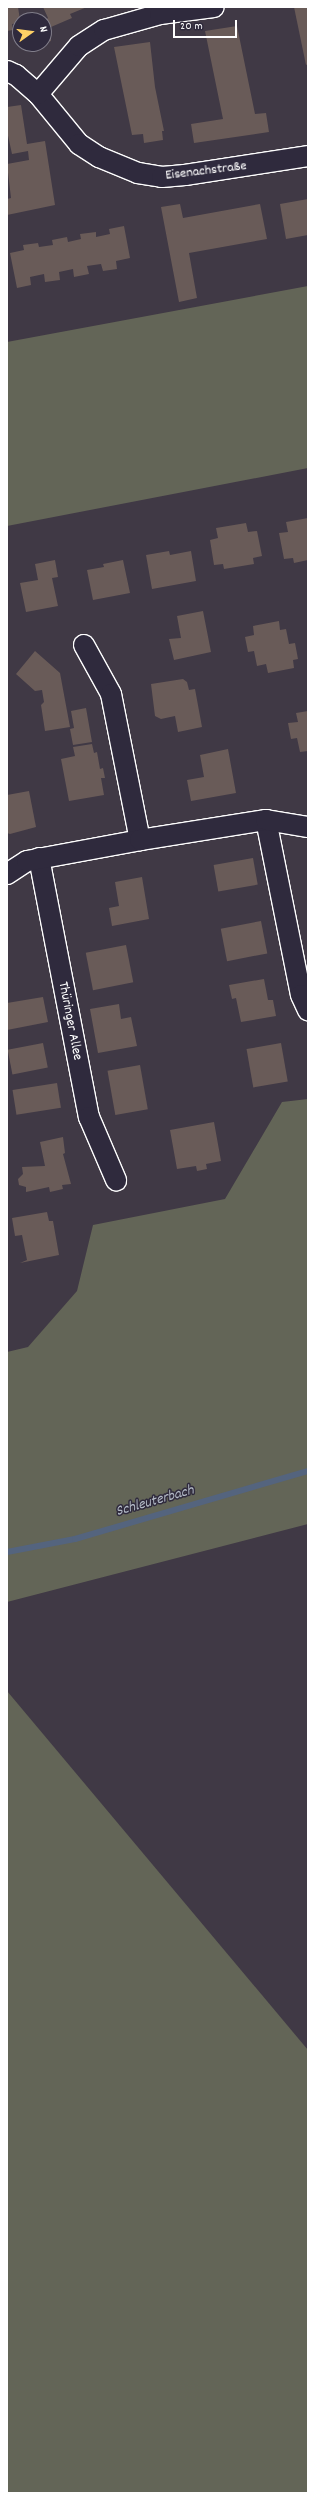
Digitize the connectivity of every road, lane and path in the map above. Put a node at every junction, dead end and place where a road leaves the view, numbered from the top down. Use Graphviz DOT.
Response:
graph roads {
  1 [pos="214,7"];
  2 [pos="7,71"];
  3 [pos="38,94"];
  4 [pos="308,156"];
  5 [pos="84,645"];
  6 [pos="266,820"];
  7 [pos="308,827"];
  8 [pos="140,840"];
  9 [pos="39,858"];
  10 [pos="7,874"];
  11 [pos="308,1010"];
  12 [pos="116,1180"];
  1 -- 3 [label="street"];
  2 -- 3 [label="street, Eisenachstraße"];
  3 -- 4 [label="street, Eisenachstraße"];
  5 -- 8 [label="street"];
  6 -- 7 [label="street"];
  6 -- 8 [label="street"];
  6 -- 11 [label="street"];
  8 -- 9 [label="street"];
  9 -- 10 [label="street"];
  9 -- 12 [label="street, Thüringer Allee"];
}
